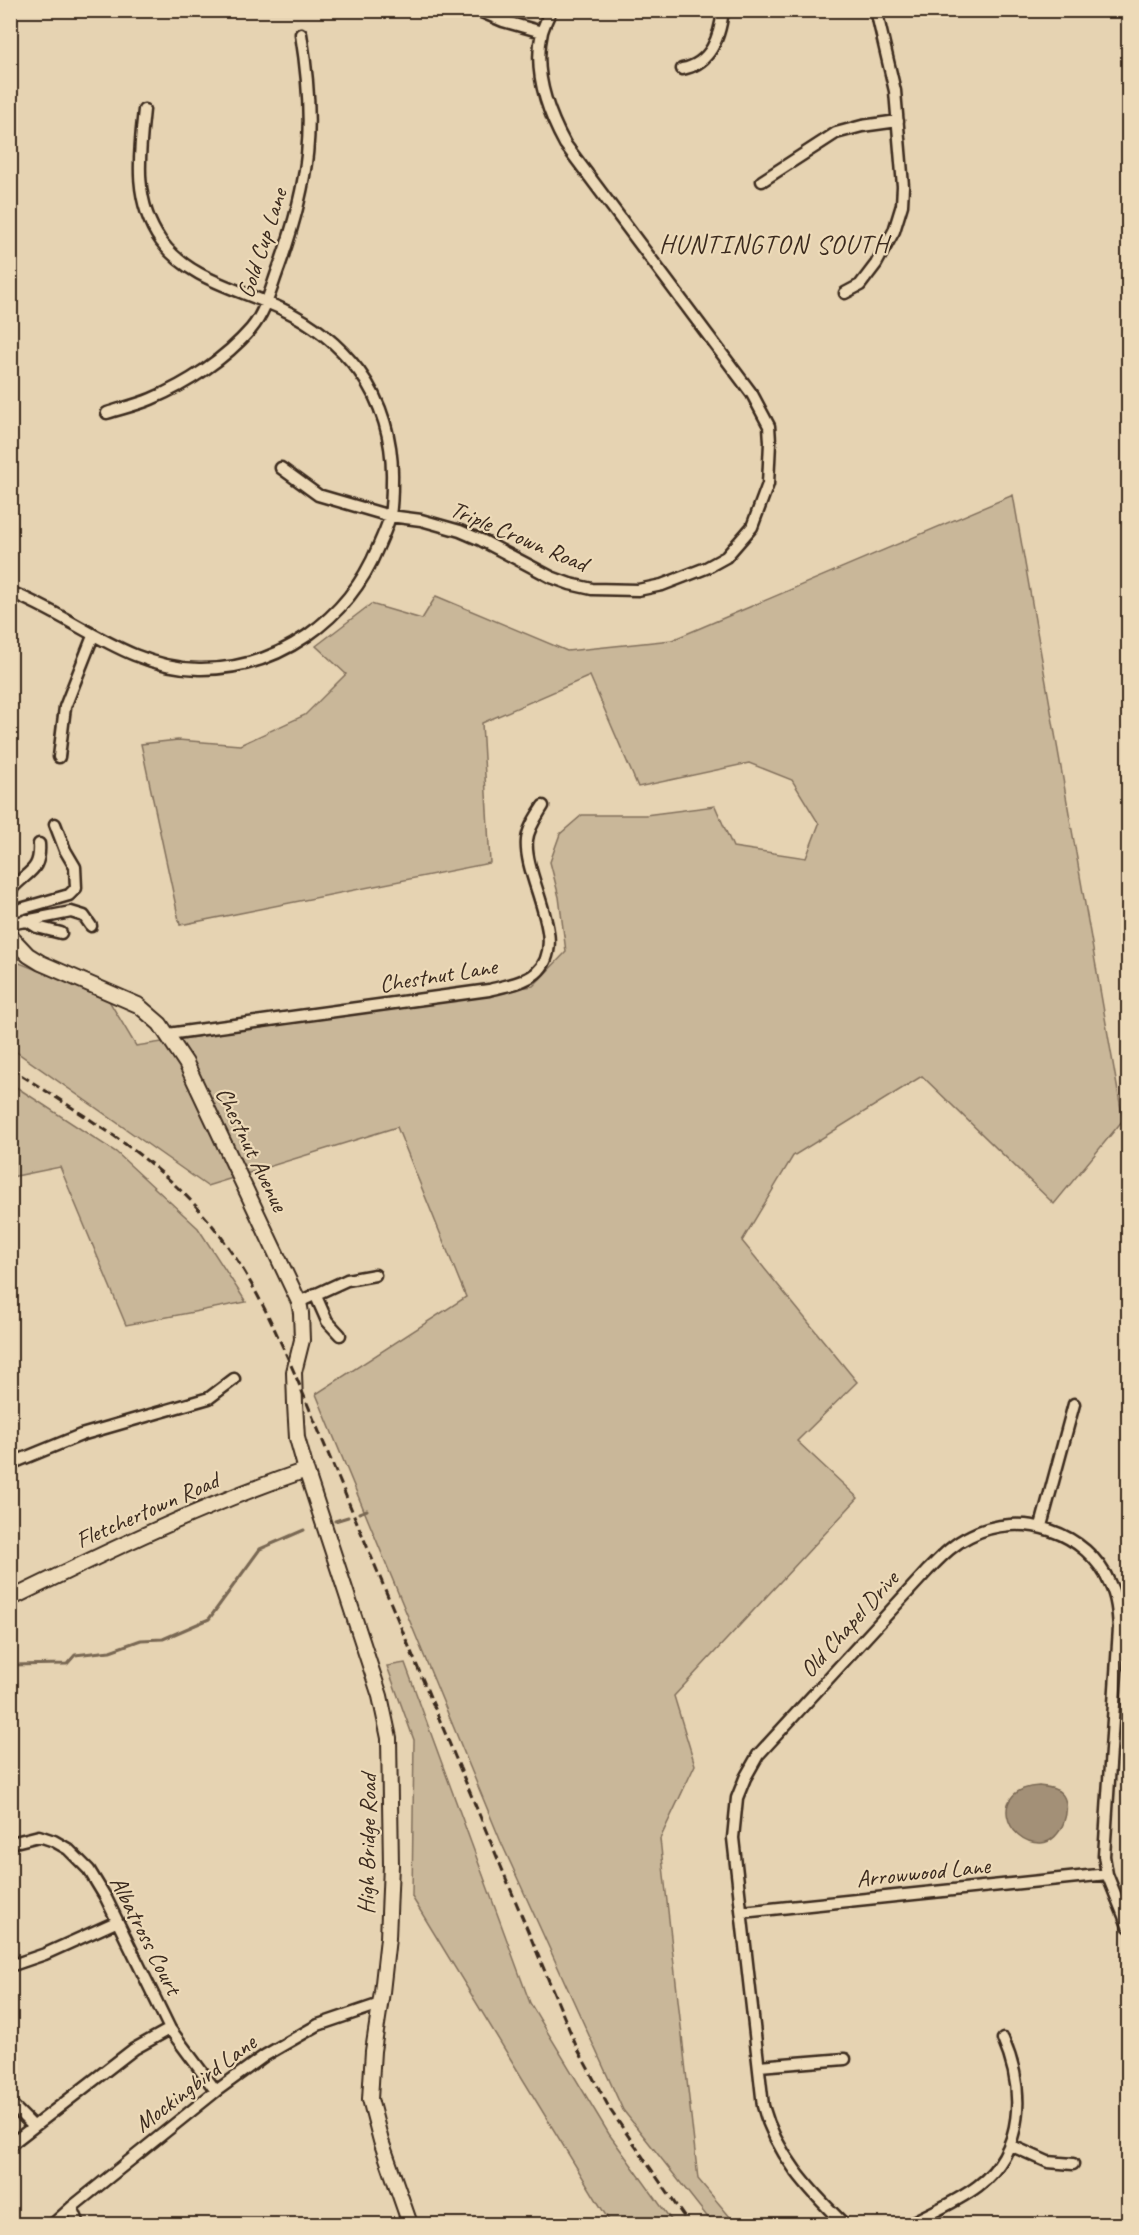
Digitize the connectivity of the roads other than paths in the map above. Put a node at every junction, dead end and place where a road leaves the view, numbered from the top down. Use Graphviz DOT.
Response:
graph roads {
  1 [pos="477,10"];
  2 [pos="551,10"];
  3 [pos="723,10"];
  4 [pos="876,10"];
  5 [pos="542,32"];
  6 [pos="301,34"];
  7 [pos="682,69"];
  8 [pos="144,110"];
  9 [pos="898,121"];
  10 [pos="762,181"];
  11 [pos="845,293"];
  12 [pos="267,302"];
  13 [pos="107,413"];
  14 [pos="281,468"];
  15 [pos="390,516"];
  16 [pos="10,592"];
  17 [pos="93,636"];
  18 [pos="59,757"];
  19 [pos="543,806"];
  20 [pos="55,824"];
  21 [pos="39,844"];
  22 [pos="10,891"];
  23 [pos="10,912"];
  24 [pos="26,920"];
  25 [pos="10,924"];
  26 [pos="91,926"];
  27 [pos="61,933"];
  28 [pos="10,936"];
  29 [pos="168,1035"];
  30 [pos="375,1275"];
  31 [pos="315,1294"];
  32 [pos="299,1302"];
  33 [pos="340,1335"];
  34 [pos="234,1379"];
  35 [pos="1074,1404"];
  36 [pos="10,1464"];
  37 [pos="306,1470"];
  38 [pos="1041,1526"];
  39 [pos="10,1599"];
  40 [pos="15,1842"];
  41 [pos="1107,1874"];
  42 [pos="742,1912"];
  43 [pos="116,1922"];
  44 [pos="1128,1926"];
  45 [pos="10,1966"];
  46 [pos="380,2004"];
  47 [pos="170,2029"];
  48 [pos="1003,2039"];
  49 [pos="845,2059"];
  50 [pos="759,2066"];
  51 [pos="216,2091"];
  52 [pos="10,2103"];
  53 [pos="33,2126"];
  54 [pos="10,2145"];
  55 [pos="1010,2145"];
  56 [pos="1073,2164"];
  57 [pos="72,2207"];
  58 [pos="53,2224"];
  59 [pos="79,2224"];
  60 [pos="410,2224"];
  61 [pos="844,2224"];
  62 [pos="909,2224"];
  1 -- 5 [label="street"];
  2 -- 5 [label="street, Triple Crown Road"];
  3 -- 7 [label="street"];
  4 -- 9 [label="street"];
  5 -- 15 [label="street, Triple Crown Road"];
  6 -- 12 [label="street, Gold Cup Lane"];
  8 -- 12 [label="street"];
  9 -- 10 [label="street"];
  9 -- 11 [label="street"];
  12 -- 13 [label="street, Gold Cup Lane"];
  12 -- 15 [label="street"];
  14 -- 15 [label="street, Triple Crown Road"];
  15 -- 17 [label="street"];
  16 -- 17 [label="street"];
  17 -- 18 [label="street"];
  19 -- 29 [label="street, Chestnut Lane"];
  20 -- 23 [label="street"];
  21 -- 22 [label="street"];
  24 -- 25 [label="street"];
  24 -- 26 [label="street"];
  24 -- 27 [label="street"];
  28 -- 29 [label="street, Chestnut Avenue"];
  29 -- 32 [label="street, Chestnut Avenue"];
  30 -- 31 [label="street"];
  31 -- 32 [label="street"];
  31 -- 33 [label="street"];
  32 -- 37 [label="street, Chestnut Avenue"];
  34 -- 36 [label="street"];
  35 -- 38 [label="street"];
  37 -- 39 [label="street, Fletchertown Road"];
  37 -- 46 [label="street, High Bridge Road"];
  38 -- 41 [label="street, Old Chapel Drive"];
  38 -- 42 [label="street, Old Chapel Drive"];
  40 -- 43 [label="street, Albatross Court"];
  41 -- 42 [label="street, Arrowwood Lane"];
  41 -- 44 [label="street, Old Chapel Drive"];
  42 -- 50 [label="street, Old Chapel Drive"];
  43 -- 45 [label="street"];
  43 -- 47 [label="street, Albatross Court"];
  46 -- 51 [label="street, Mockingbird Lane"];
  46 -- 60 [label="street, High Bridge Road"];
  47 -- 51 [label="street, Albatross Court"];
  47 -- 53 [label="street"];
  48 -- 55 [label="street"];
  49 -- 50 [label="street"];
  50 -- 61 [label="street, Old Chapel Drive"];
  51 -- 57 [label="street, Mockingbird Lane"];
  52 -- 53 [label="street"];
  53 -- 54 [label="street"];
  55 -- 56 [label="street"];
  55 -- 62 [label="street"];
  57 -- 58 [label="street, Mockingbird Lane"];
  57 -- 59 [label="street"];
}
